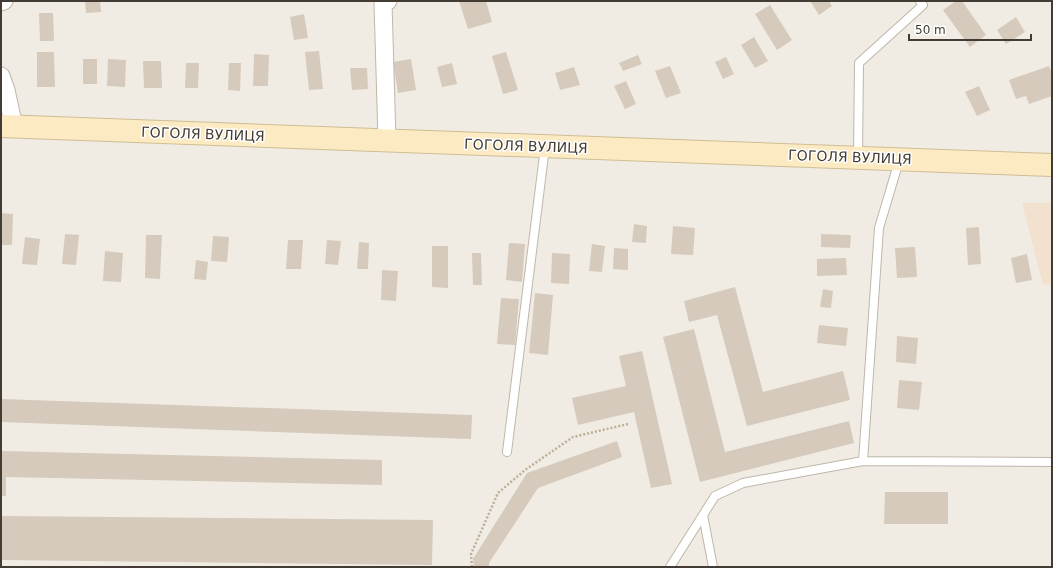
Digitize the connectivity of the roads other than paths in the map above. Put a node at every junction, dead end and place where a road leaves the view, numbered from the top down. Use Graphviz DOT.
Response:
graph roads {
  1 [pos="388,1"];
  2 [pos="920,1"];
  3 [pos="1,76"];
  4 [pos="8,126"];
  5 [pos="387,140"];
  6 [pos="545,146"];
  7 [pos="858,158"];
  8 [pos="900,159"];
  9 [pos="1052,165"];
  10 [pos="507,452"];
  11 [pos="863,460"];
  12 [pos="1052,462"];
  13 [pos="703,515"];
  14 [pos="670,567"];
  15 [pos="713,567"];
  1 -- 5 [label="street"];
  2 -- 7 [label="lane"];
  3 -- 4 [label="street"];
  4 -- 5 [label="main road, ГОГОЛЯ ВУЛИЦЯ"];
  5 -- 6 [label="main road, ГОГОЛЯ ВУЛИЦЯ"];
  6 -- 7 [label="main road, ГОГОЛЯ ВУЛИЦЯ"];
  6 -- 10 [label="lane"];
  7 -- 8 [label="main road, ГОГОЛЯ ВУЛИЦЯ"];
  8 -- 9 [label="main road, ГОГОЛЯ ВУЛИЦЯ"];
  8 -- 11 [label="lane"];
  11 -- 12 [label="lane"];
  11 -- 13 [label="lane"];
  13 -- 14 [label="lane"];
  13 -- 15 [label="lane"];
}
